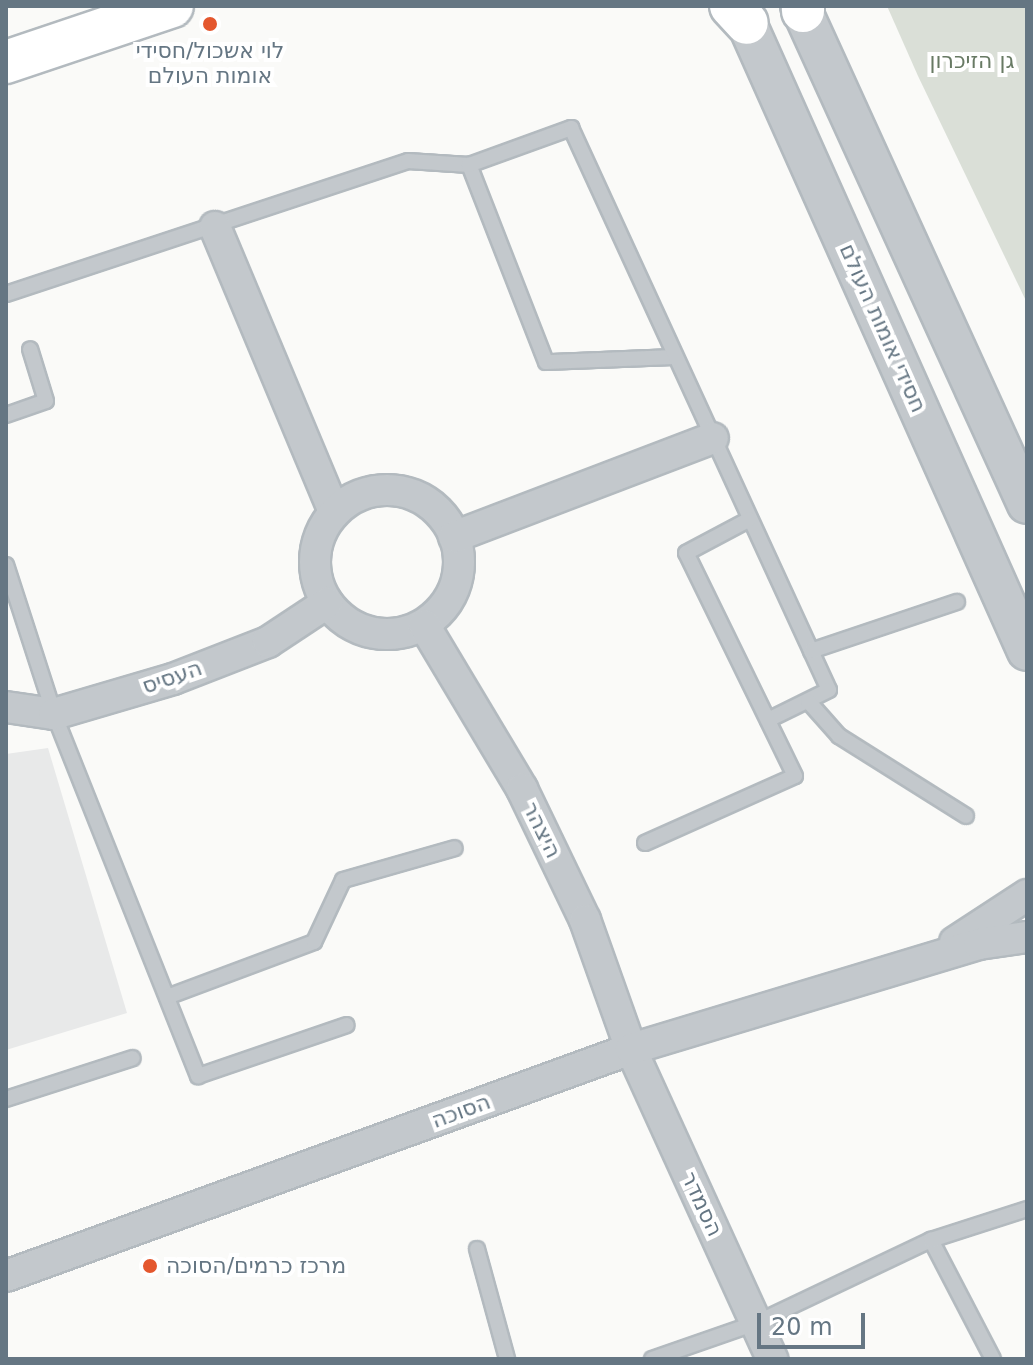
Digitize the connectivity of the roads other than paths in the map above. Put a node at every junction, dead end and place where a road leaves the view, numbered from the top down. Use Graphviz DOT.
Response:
graph roads {
  1 [pos="172,6"];
  2 [pos="802,8"];
  3 [pos="739,12"];
  4 [pos="6,62"];
  5 [pos="469,165"];
  6 [pos="215,227"];
  7 [pos="6,294"];
  8 [pos="30,349"];
  9 [pos="673,357"];
  10 [pos="6,415"];
  11 [pos="713,438"];
  12 [pos="1027,504"];
  13 [pos="334,512"];
  14 [pos="750,519"];
  15 [pos="454,537"];
  16 [pos="6,565"];
  17 [pos="957,602"];
  18 [pos="327,603"];
  19 [pos="424,625"];
  20 [pos="811,651"];
  21 [pos="1027,651"];
  22 [pos="808,701"];
  23 [pos="6,707"];
  24 [pos="54,714"];
  25 [pos="768,720"];
  26 [pos="966,816"];
  27 [pos="645,843"];
  28 [pos="455,848"];
  29 [pos="1027,895"];
  30 [pos="1027,937"];
  31 [pos="920,961"];
  32 [pos="167,997"];
  33 [pos="347,1025"];
  34 [pos="631,1049"];
  35 [pos="133,1058"];
  36 [pos="6,1099"];
  37 [pos="1027,1209"];
  38 [pos="931,1240"];
  39 [pos="477,1249"];
  40 [pos="6,1276"];
  41 [pos="756,1323"];
  42 [pos="507,1359"];
  43 [pos="652,1359"];
  44 [pos="772,1359"];
  45 [pos="993,1359"];
  1 -- 4 [label="main road"];
  2 -- 12 [label="street"];
  3 -- 21 [label="street, חסידי אומות העולם"];
  5 -- 6 [label="lane"];
  5 -- 9 [label="lane"];
  5 -- 9 [label="lane"];
  6 -- 7 [label="lane"];
  6 -- 13 [label="street"];
  8 -- 10 [label="lane"];
  9 -- 11 [label="lane"];
  11 -- 14 [label="lane"];
  11 -- 15 [label="street"];
  13 -- 15 [label="street"];
  13 -- 18 [label="street"];
  14 -- 20 [label="lane"];
  14 -- 25 [label="lane"];
  15 -- 19 [label="street"];
  16 -- 24 [label="lane"];
  17 -- 20 [label="lane"];
  18 -- 19 [label="street"];
  18 -- 24 [label="street, העסיס"];
  19 -- 34 [label="street, היצהר"];
  20 -- 22 [label="lane"];
  22 -- 25 [label="lane"];
  22 -- 26 [label="lane"];
  23 -- 24 [label="street, העסיס"];
  24 -- 32 [label="lane"];
  25 -- 27 [label="lane"];
  28 -- 32 [label="lane"];
  29 -- 31 [label="street, הסוכה"];
  30 -- 31 [label="street, הסוכה"];
  31 -- 34 [label="street, הסוכה"];
  32 -- 33 [label="lane"];
  34 -- 40 [label="street, הסוכה"];
  34 -- 41 [label="street, הסמדר"];
  35 -- 36 [label="lane"];
  37 -- 38 [label="lane"];
  38 -- 41 [label="lane"];
  38 -- 45 [label="lane"];
  39 -- 42 [label="lane"];
  41 -- 43 [label="lane"];
  41 -- 44 [label="street, הסמדר"];
}
